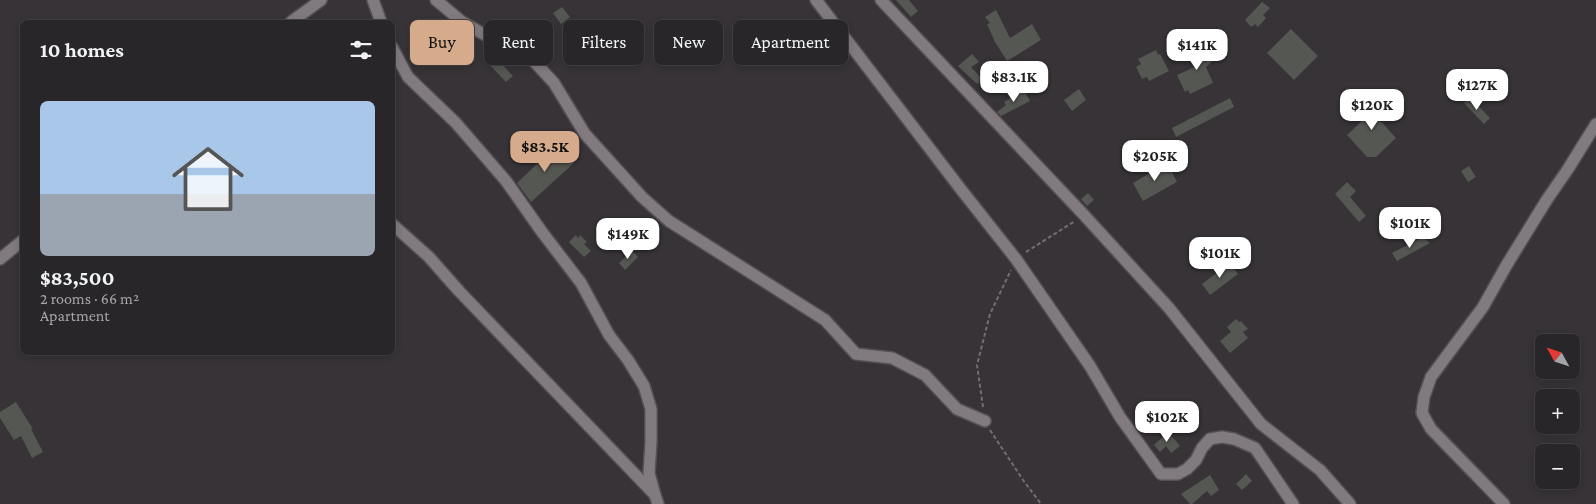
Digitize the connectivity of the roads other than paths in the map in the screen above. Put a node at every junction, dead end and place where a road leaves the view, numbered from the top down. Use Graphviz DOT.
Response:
graph roads {
  1 [pos="321,0"];
  2 [pos="373,0"];
  3 [pos="436,0"];
  4 [pos="816,0"];
  5 [pos="881,0"];
  6 [pos="294,20"];
  7 [pos="380,20"];
  8 [pos="395,53"];
  9 [pos="1596,124"];
  10 [pos="395,227"];
  11 [pos="20,243"];
  12 [pos="0,259"];
  13 [pos="985,421"];
  14 [pos="656,500"];
  15 [pos="1293,504"];
  16 [pos="1350,504"];
  17 [pos="1504,504"];
  1 -- 6 [label="street"];
  2 -- 7 [label="street"];
  3 -- 13 [label="street"];
  4 -- 15 [label="street"];
  5 -- 16 [label="street"];
  8 -- 14 [label="street"];
  9 -- 17 [label="street"];
  10 -- 14 [label="street"];
  11 -- 12 [label="street"];
}
